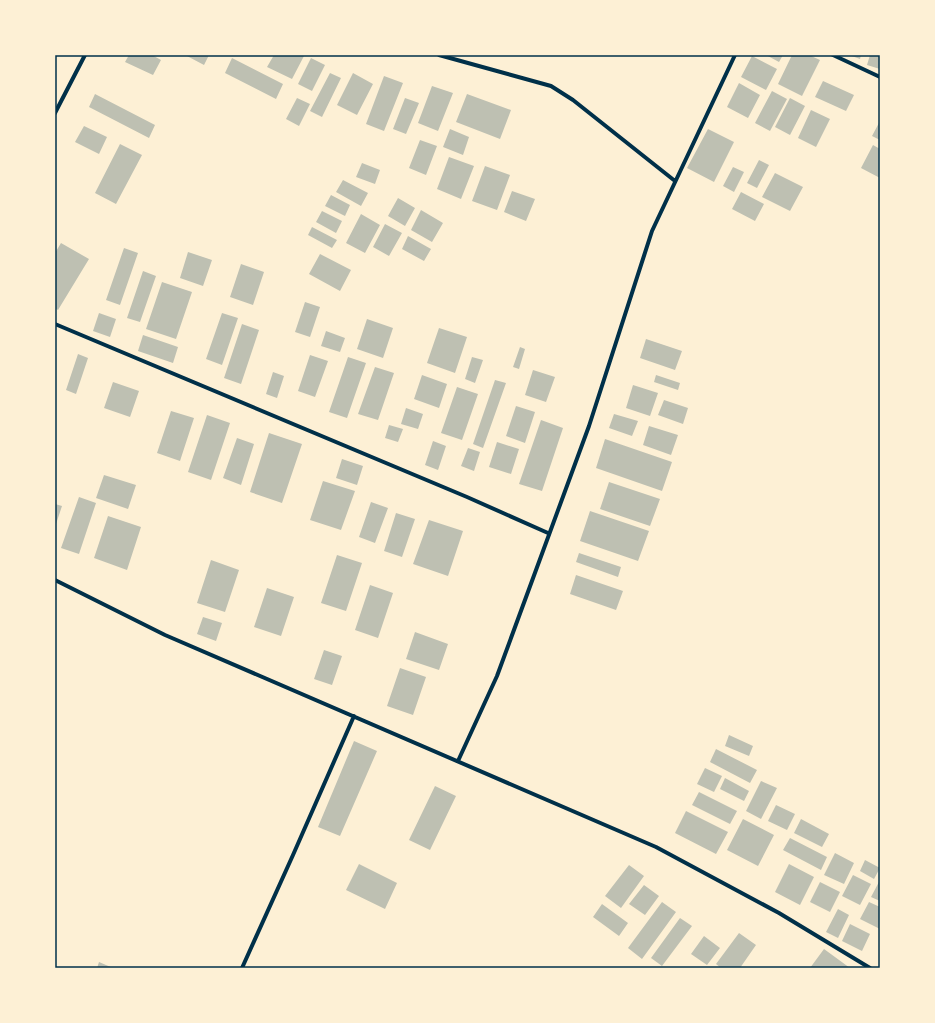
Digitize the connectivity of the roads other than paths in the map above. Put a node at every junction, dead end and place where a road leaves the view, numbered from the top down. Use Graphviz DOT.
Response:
graph roads {
  1 [pos="85,55"];
  2 [pos="439,55"];
  3 [pos="735,55"];
  4 [pos="833,55"];
  5 [pos="880,77"];
  6 [pos="55,113"];
  7 [pos="675,181"];
  8 [pos="55,324"];
  9 [pos="548,533"];
  10 [pos="55,580"];
  11 [pos="354,716"];
  12 [pos="458,761"];
  13 [pos="242,968"];
  14 [pos="870,968"];
  1 -- 6 [label="street"];
  2 -- 7 [label="street"];
  3 -- 7 [label="street"];
  4 -- 5 [label="street"];
  7 -- 9 [label="street"];
  8 -- 9 [label="street"];
  9 -- 12 [label="street"];
  10 -- 11 [label="street"];
  11 -- 12 [label="street"];
  11 -- 13 [label="street"];
  12 -- 14 [label="street"];
}
